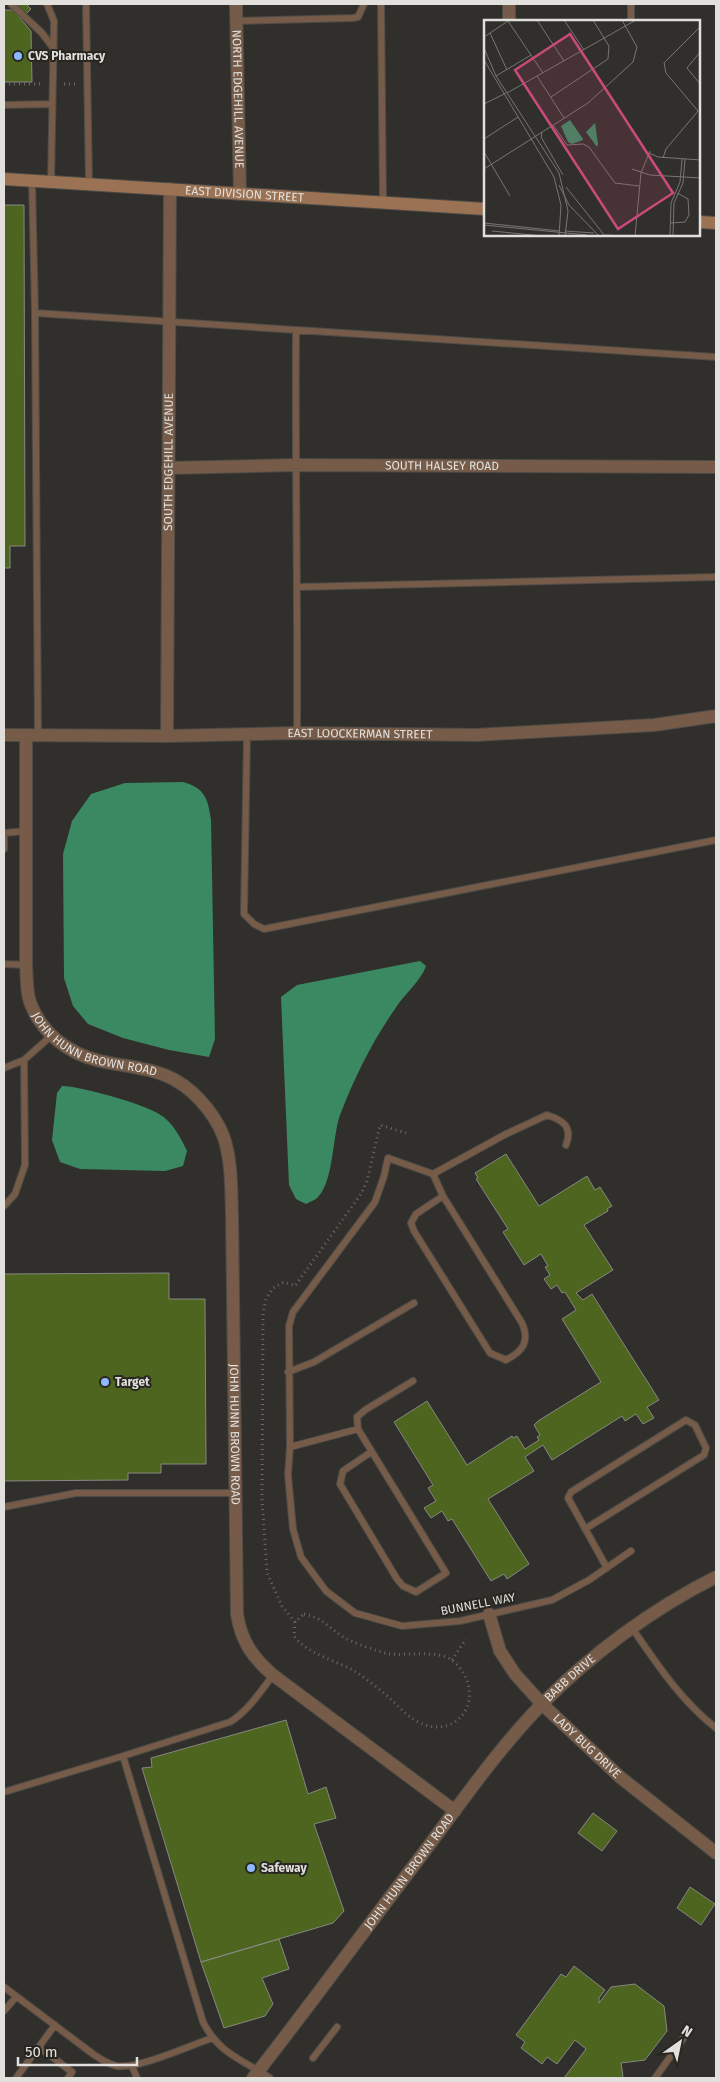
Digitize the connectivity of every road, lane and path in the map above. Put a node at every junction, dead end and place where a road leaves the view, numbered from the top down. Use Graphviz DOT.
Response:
graph roads {
  1 [pos="11,4"];
  2 [pos="47,4"];
  3 [pos="86,4"];
  4 [pos="236,4"];
  5 [pos="364,4"];
  6 [pos="382,4"];
  7 [pos="509,4"];
  8 [pos="631,4"];
  9 [pos="509,20"];
  10 [pos="631,20"];
  11 [pos="236,21"];
  12 [pos="54,49"];
  13 [pos="52,104"];
  14 [pos="4,105"];
  15 [pos="4,179"];
  16 [pos="32,181"];
  17 [pos="51,182"];
  18 [pos="89,184"];
  19 [pos="170,189"];
  20 [pos="240,194"];
  21 [pos="383,203"];
  22 [pos="484,209"];
  23 [pos="700,222"];
  24 [pos="716,223"];
  25 [pos="35,313"];
  26 [pos="169,323"];
  27 [pos="296,331"];
  28 [pos="716,357"];
  29 [pos="295,465"];
  30 [pos="716,467"];
  31 [pos="168,468"];
  32 [pos="716,577"];
  33 [pos="298,587"];
  34 [pos="716,716"];
  35 [pos="297,733"];
  36 [pos="4,735"];
  37 [pos="32,735"];
  38 [pos="247,735"];
  39 [pos="168,736"];
  40 [pos="26,830"];
  41 [pos="4,833"];
  42 [pos="4,838"];
  43 [pos="716,840"];
  44 [pos="4,849"];
  45 [pos="4,964"];
  46 [pos="26,965"];
  47 [pos="51,1036"];
  48 [pos="24,1060"];
  49 [pos="4,1068"];
  50 [pos="566,1145"];
  51 [pos="433,1174"];
  52 [pos="443,1196"];
  53 [pos="4,1206"];
  54 [pos="414,1303"];
  55 [pos="288,1372"];
  56 [pos="413,1381"];
  57 [pos="358,1429"];
  58 [pos="290,1447"];
  59 [pos="371,1452"];
  60 [pos="237,1493"];
  61 [pos="4,1508"];
  62 [pos="585,1529"];
  63 [pos="631,1551"];
  64 [pos="607,1568"];
  65 [pos="716,1577"];
  66 [pos="489,1614"];
  67 [pos="632,1628"];
  68 [pos="466,1639"];
  69 [pos="452,1660"];
  70 [pos="273,1675"];
  71 [pos="542,1704"];
  72 [pos="716,1728"];
  73 [pos="123,1756"];
  74 [pos="4,1792"];
  75 [pos="454,1812"];
  76 [pos="716,1853"];
  77 [pos="4,1987"];
  78 [pos="16,1997"];
  79 [pos="4,2011"];
  80 [pos="55,2025"];
  81 [pos="337,2027"];
  82 [pos="688,2032"];
  83 [pos="212,2038"];
  84 [pos="39,2047"];
  85 [pos="312,2058"];
  86 [pos="132,2066"];
  87 [pos="256,2074"];
  88 [pos="16,2078"];
  89 [pos="68,2078"];
  90 [pos="137,2078"];
  91 [pos="270,2078"];
  92 [pos="655,2078"];
  1 -- 12 [label="lane"];
  2 -- 12 [label="lane"];
  3 -- 18 [label="lane"];
  4 -- 11 [label="street, NORTH EDGEHILL AVENUE"];
  5 -- 11 [label="lane"];
  6 -- 21 [label="lane"];
  7 -- 9 [label="street"];
  8 -- 10 [label="lane"];
  11 -- 20 [label="street, NORTH EDGEHILL AVENUE"];
  12 -- 13 [label="lane"];
  13 -- 14 [label="lane"];
  13 -- 17 [label="lane"];
  15 -- 16 [label="main road, EAST DIVISION STREET"];
  16 -- 17 [label="main road, EAST DIVISION STREET"];
  16 -- 25 [label="lane"];
  17 -- 18 [label="main road, EAST DIVISION STREET"];
  18 -- 19 [label="main road, EAST DIVISION STREET"];
  19 -- 20 [label="main road, EAST DIVISION STREET"];
  19 -- 26 [label="street, SOUTH EDGEHILL AVENUE"];
  20 -- 21 [label="main road, EAST DIVISION STREET"];
  21 -- 22 [label="main road, EAST DIVISION STREET"];
  23 -- 24 [label="main road"];
  25 -- 26 [label="lane"];
  25 -- 37 [label="lane"];
  26 -- 27 [label="lane"];
  26 -- 31 [label="street, SOUTH EDGEHILL AVENUE"];
  27 -- 28 [label="lane"];
  27 -- 29 [label="lane"];
  29 -- 30 [label="street, SOUTH HALSEY ROAD"];
  29 -- 31 [label="street, SOUTH HALSEY ROAD"];
  29 -- 33 [label="lane"];
  31 -- 39 [label="street, SOUTH EDGEHILL AVENUE"];
  32 -- 33 [label="lane"];
  33 -- 35 [label="lane"];
  34 -- 35 [label="street, EAST LOOCKERMAN STREET"];
  35 -- 38 [label="street, EAST LOOCKERMAN STREET"];
  36 -- 37 [label="street, EAST LOOCKERMAN STREET"];
  37 -- 39 [label="street, EAST LOOCKERMAN STREET"];
  37 -- 40 [label="street, JOHN HUNN BROWN ROAD"];
  38 -- 39 [label="street, EAST LOOCKERMAN STREET"];
  38 -- 43 [label="lane"];
  40 -- 41 [label="lane"];
  40 -- 46 [label="street, JOHN HUNN BROWN ROAD"];
  42 -- 44 [label="lane"];
  45 -- 46 [label="lane"];
  46 -- 47 [label="street, JOHN HUNN BROWN ROAD"];
  47 -- 48 [label="lane"];
  47 -- 60 [label="street, JOHN HUNN BROWN ROAD"];
  48 -- 49 [label="lane"];
  48 -- 53 [label="lane"];
  50 -- 51 [label="lane"];
  51 -- 52 [label="lane"];
  51 -- 55 [label="lane, BUNNELL WAY"];
  52 -- 52 [label="lane"];
  54 -- 55 [label="lane"];
  55 -- 58 [label="lane, BUNNELL WAY"];
  56 -- 57 [label="lane"];
  57 -- 58 [label="lane"];
  57 -- 59 [label="lane"];
  58 -- 66 [label="lane, BUNNELL WAY"];
  59 -- 59 [label="lane"];
  60 -- 61 [label="lane"];
  60 -- 70 [label="street, JOHN HUNN BROWN ROAD"];
  62 -- 62 [label="lane"];
  62 -- 64 [label="lane"];
  63 -- 64 [label="lane, BUNNELL WAY"];
  64 -- 66 [label="lane, BUNNELL WAY"];
  65 -- 67 [label="street, BABB DRIVE"];
  66 -- 71 [label="street, LADY BUG DRIVE"];
  67 -- 71 [label="street, BABB DRIVE"];
  67 -- 72 [label="lane"];
  68 -- 69 [label="path"];
  69 -- 69 [label="path"];
  70 -- 73 [label="lane"];
  70 -- 75 [label="street, JOHN HUNN BROWN ROAD"];
  71 -- 75 [label="street, BABB DRIVE"];
  71 -- 76 [label="street, LADY BUG DRIVE"];
  73 -- 74 [label="lane"];
  73 -- 83 [label="lane"];
  75 -- 87 [label="street, JOHN HUNN BROWN ROAD"];
  77 -- 78 [label="lane"];
  78 -- 79 [label="lane"];
  78 -- 80 [label="lane"];
  80 -- 84 [label="lane"];
  80 -- 86 [label="lane"];
  81 -- 85 [label="lane"];
  82 -- 92 [label="lane"];
  83 -- 86 [label="lane"];
  83 -- 87 [label="lane"];
  84 -- 88 [label="lane"];
  84 -- 89 [label="lane"];
  86 -- 90 [label="lane"];
  87 -- 91 [label="lane"];
}
